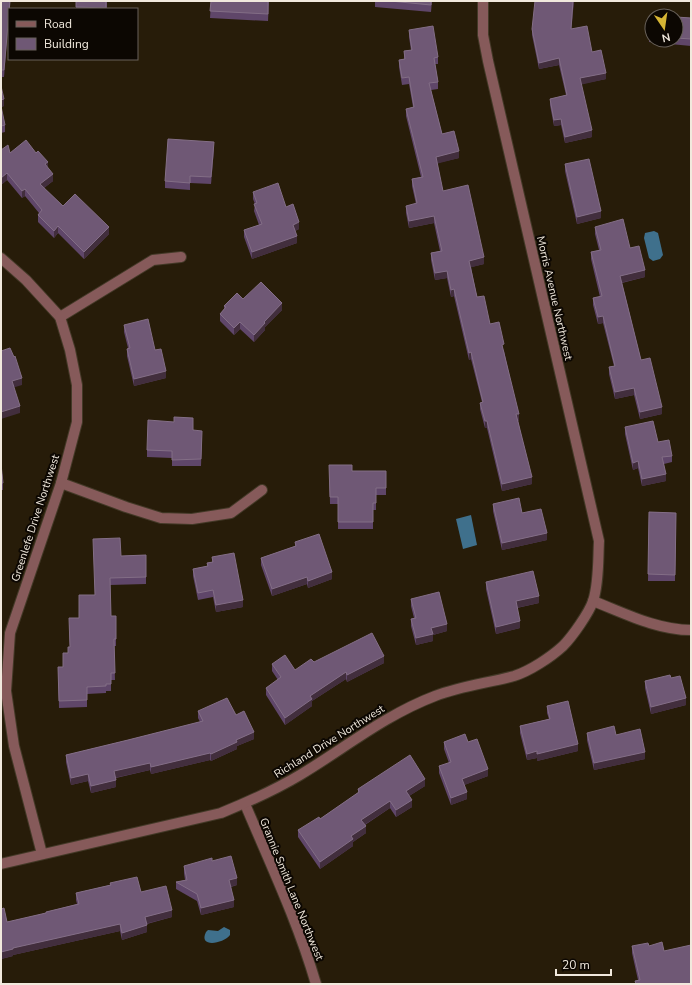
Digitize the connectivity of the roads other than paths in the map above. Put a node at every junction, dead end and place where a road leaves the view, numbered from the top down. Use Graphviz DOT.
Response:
graph roads {
  1 [pos="483,1"];
  2 [pos="182,257"];
  3 [pos="1,258"];
  4 [pos="60,317"];
  5 [pos="61,482"];
  6 [pos="262,490"];
  7 [pos="593,601"];
  8 [pos="691,630"];
  9 [pos="244,804"];
  10 [pos="42,854"];
  11 [pos="1,864"];
  12 [pos="316,984"];
  1 -- 7 [label="street, Morris Avenue Northwest"];
  2 -- 4 [label="street"];
  3 -- 4 [label="street, Greenlefe Drive Northwest"];
  4 -- 5 [label="street, Greenlefe Drive Northwest"];
  5 -- 6 [label="street"];
  5 -- 10 [label="street, Greenlefe Drive Northwest"];
  7 -- 8 [label="street"];
  7 -- 9 [label="street, Richland Drive Northwest"];
  9 -- 10 [label="street, Richland Drive Northwest"];
  9 -- 12 [label="street, Grannie Smith Lane Northwest"];
  10 -- 11 [label="street, Richland Drive Northwest"];
}
